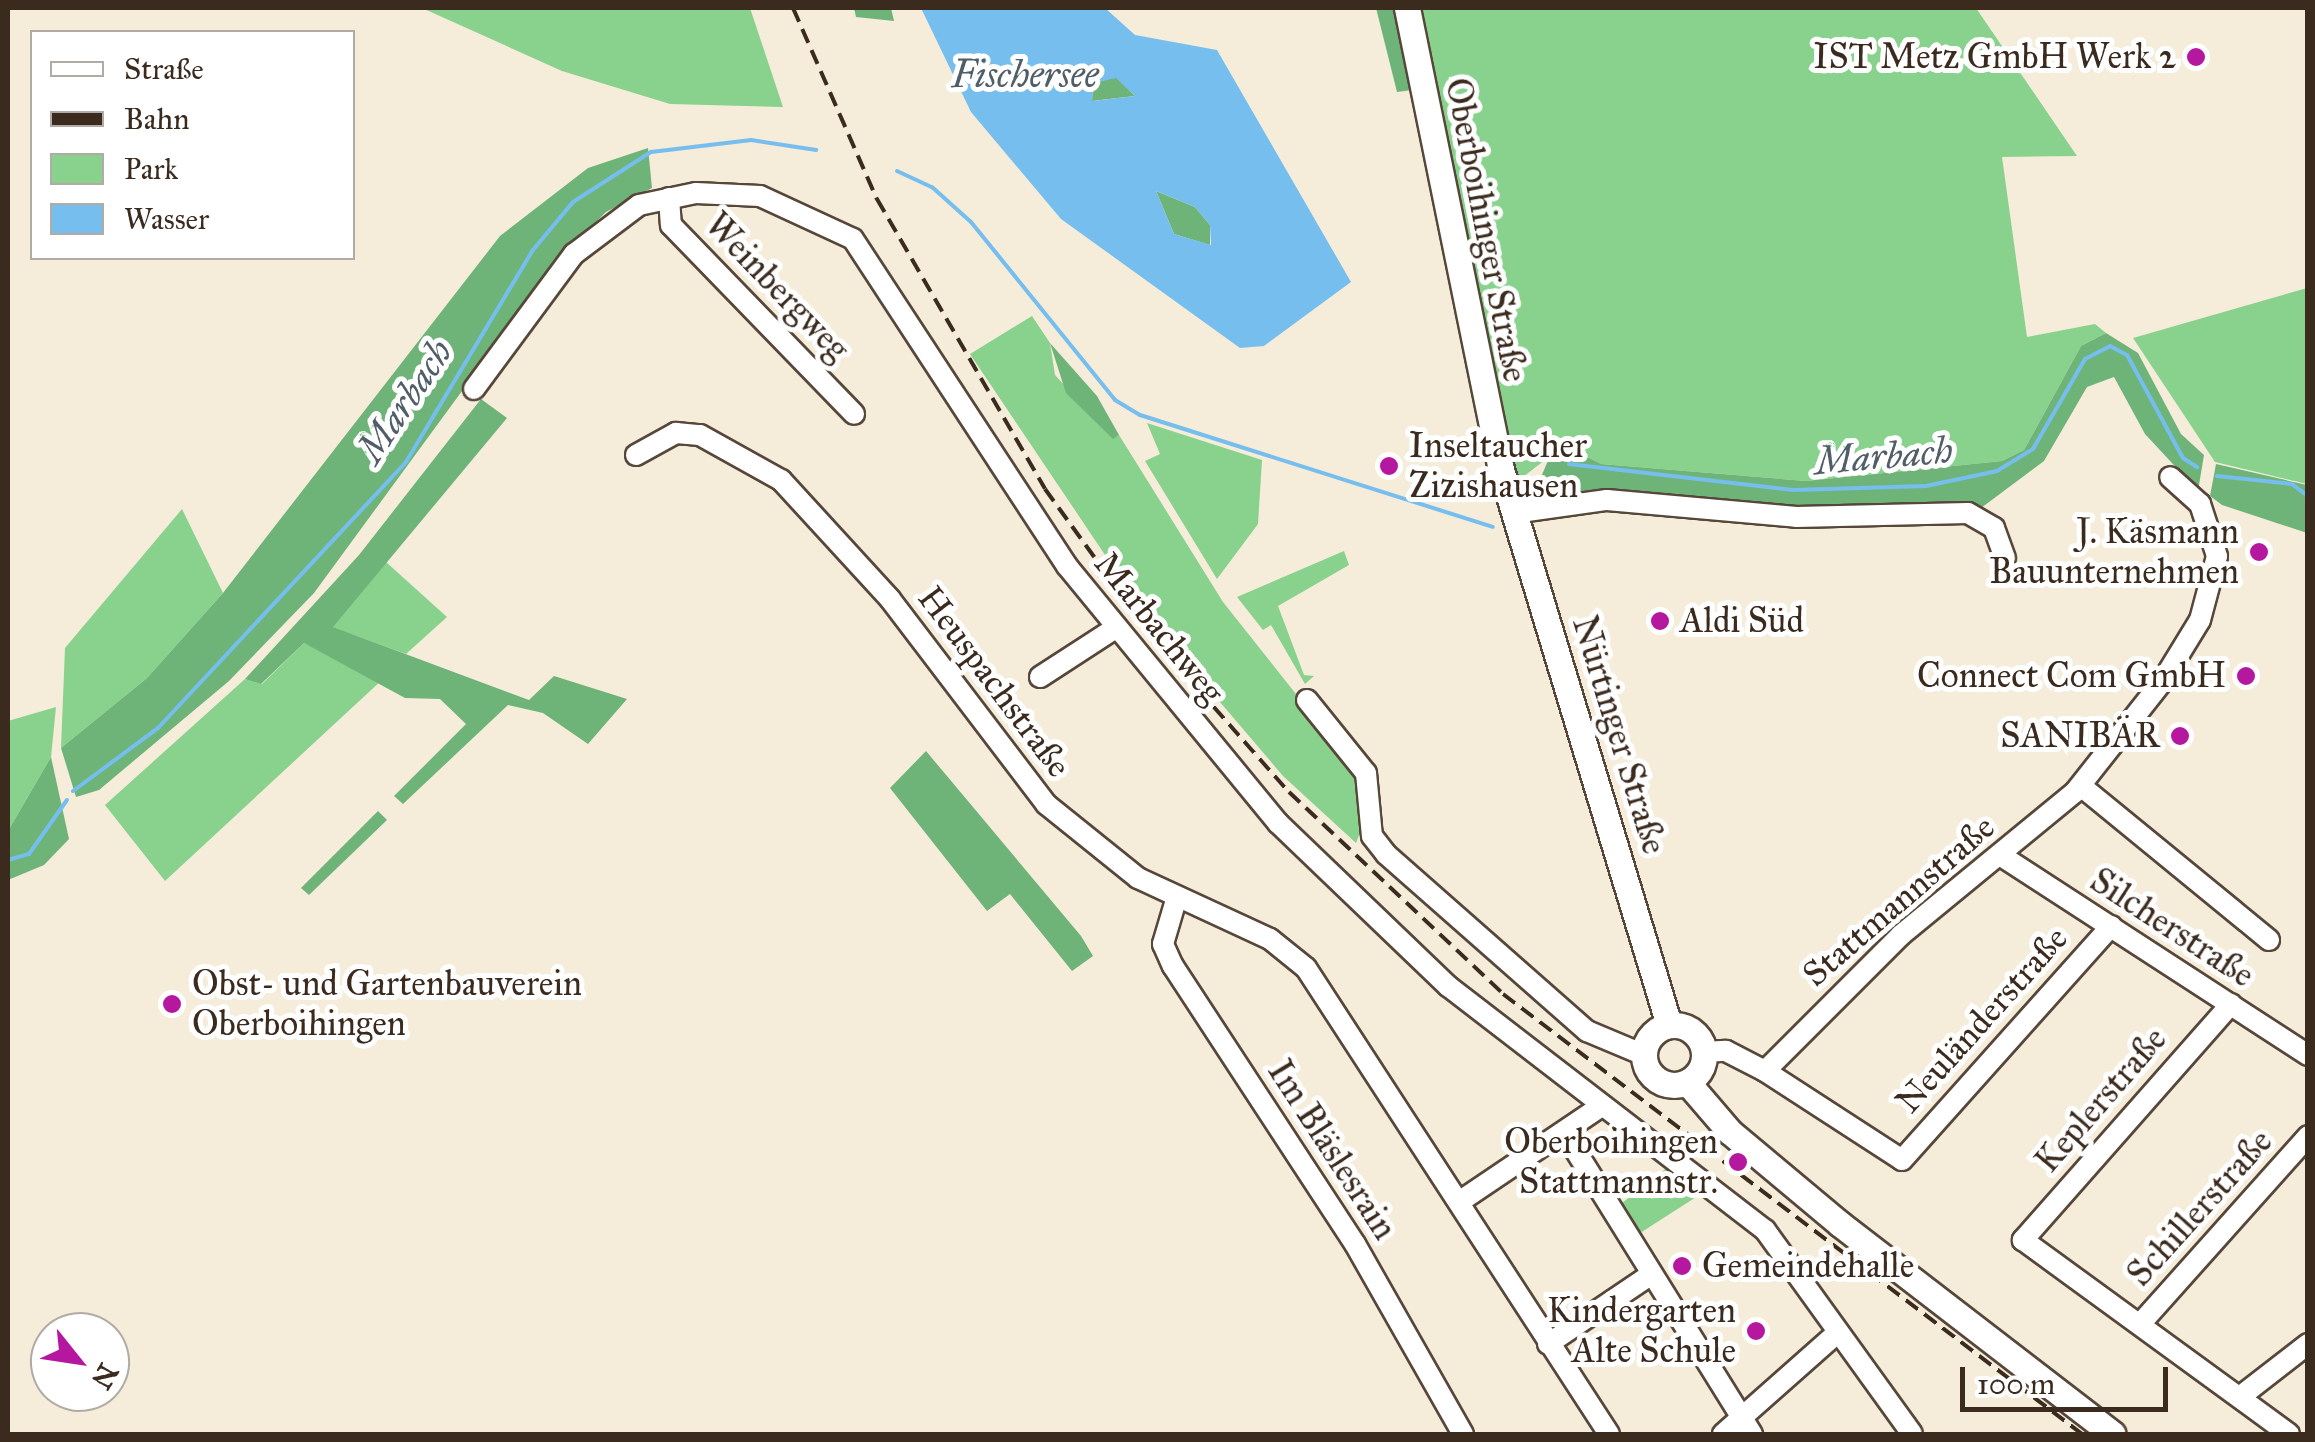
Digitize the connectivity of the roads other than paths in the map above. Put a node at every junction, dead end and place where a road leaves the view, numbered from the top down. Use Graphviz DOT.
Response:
graph roads {
  1 [pos="1407,8"];
  2 [pos="668,198"];
  3 [pos="474,389"];
  4 [pos="854,414"];
  5 [pos="636,455"];
  6 [pos="1500,466"];
  7 [pos="2170,477"];
  8 [pos="1513,514"];
  9 [pos="2005,558"];
  10 [pos="1114,629"];
  11 [pos="1040,677"];
  12 [pos="1308,700"];
  13 [pos="2081,786"];
  14 [pos="2000,855"];
  15 [pos="1176,900"];
  16 [pos="2111,926"];
  17 [pos="2269,940"];
  18 [pos="2231,1004"];
  19 [pos="1668,1026"];
  20 [pos="1704,1052"];
  21 [pos="1644,1054"];
  22 [pos="2308,1055"];
  23 [pos="1765,1071"];
  24 [pos="1687,1082"];
  25 [pos="1600,1107"];
  26 [pos="1564,1132"];
  27 [pos="2308,1136"];
  28 [pos="1459,1202"];
  29 [pos="1649,1276"];
  30 [pos="2141,1324"];
  31 [pos="1833,1326"];
  32 [pos="1548,1344"];
  33 [pos="2308,1344"];
  34 [pos="2240,1396"];
  35 [pos="1746,1427"];
  36 [pos="1463,1434"];
  37 [pos="1609,1434"];
  38 [pos="1723,1434"];
  39 [pos="1912,1434"];
  40 [pos="2113,1434"];
  41 [pos="2289,1434"];
  1 -- 6 [label="main road, Oberboihinger Straße"];
  2 -- 3 [label="street, Marbachweg"];
  2 -- 4 [label="street, Weinbergweg"];
  2 -- 10 [label="street, Marbachweg"];
  5 -- 15 [label="street, Heuspachstraße"];
  6 -- 8 [label="main road, Nürtinger Straße"];
  7 -- 13 [label="street, Stattmannstraße"];
  8 -- 9 [label="street"];
  8 -- 19 [label="main road, Nürtinger Straße"];
  10 -- 11 [label="street"];
  10 -- 25 [label="street, Marbachweg"];
  12 -- 21 [label="street"];
  13 -- 14 [label="street, Stattmannstraße"];
  13 -- 17 [label="street"];
  14 -- 16 [label="street, Silcherstraße"];
  14 -- 23 [label="street, Stattmannstraße"];
  15 -- 28 [label="street, Heuspachstraße"];
  15 -- 36 [label="street, Im Bläslesrain"];
  16 -- 18 [label="street, Silcherstraße"];
  16 -- 23 [label="street, Neuländerstraße"];
  18 -- 22 [label="street, Silcherstraße"];
  18 -- 30 [label="street, Keplerstraße"];
  19 -- 20 [label="main road"];
  19 -- 21 [label="main road"];
  20 -- 23 [label="street"];
  20 -- 24 [label="main road"];
  21 -- 24 [label="main road"];
  24 -- 40 [label="main road"];
  25 -- 26 [label="street"];
  25 -- 31 [label="street, Marbachweg"];
  26 -- 28 [label="street"];
  26 -- 29 [label="street"];
  27 -- 30 [label="street, Schillerstraße"];
  28 -- 32 [label="street, Heuspachstraße"];
  29 -- 32 [label="street"];
  29 -- 35 [label="street"];
  30 -- 34 [label="street"];
  31 -- 35 [label="street"];
  31 -- 39 [label="street"];
  32 -- 37 [label="street, Heuspachstraße"];
  33 -- 34 [label="street"];
  34 -- 41 [label="street"];
  35 -- 38 [label="street"];
}
